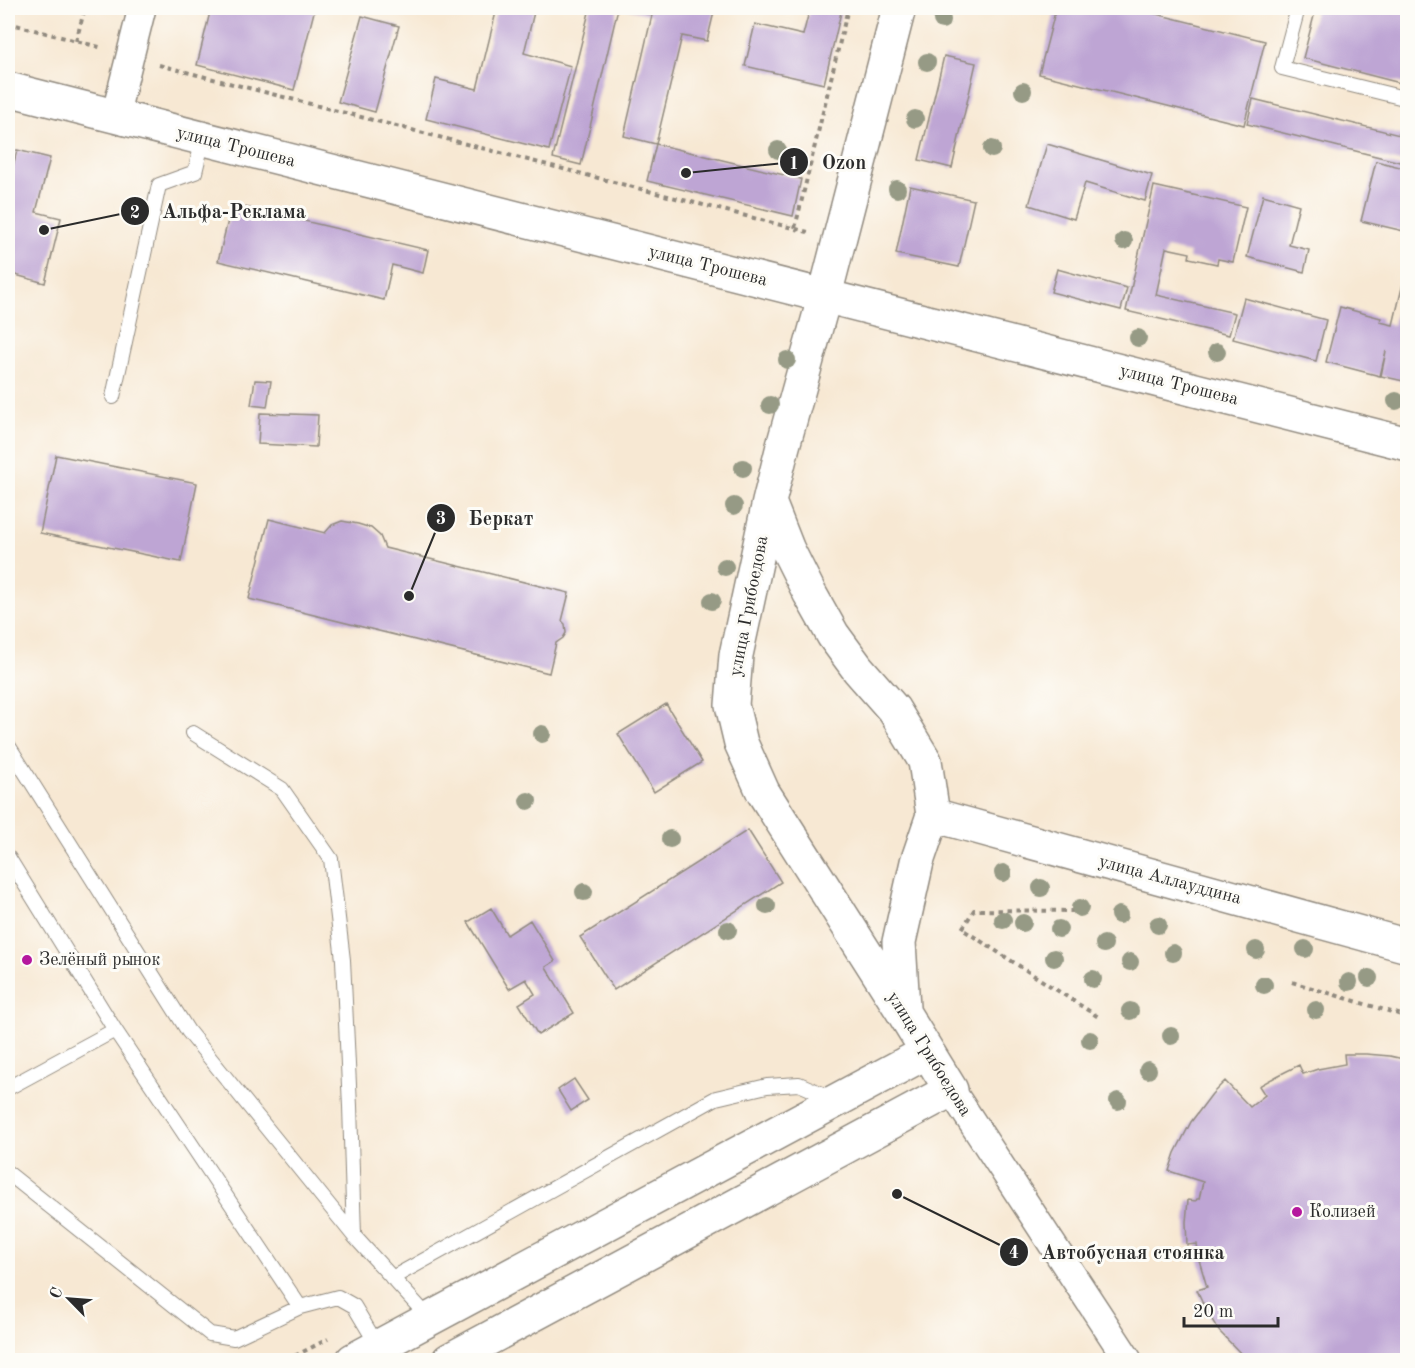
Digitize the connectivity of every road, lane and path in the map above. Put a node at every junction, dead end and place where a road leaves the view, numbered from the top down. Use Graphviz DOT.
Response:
graph roads {
  1 [pos="85,8"];
  2 [pos="142,8"];
  3 [pos="848,8"];
  4 [pos="899,8"];
  5 [pos="1298,8"];
  6 [pos="8,23"];
  7 [pos="76,41"];
  8 [pos="130,56"];
  9 [pos="8,89"];
  10 [pos="1407,99"];
  11 [pos="115,116"];
  12 [pos="203,139"];
  13 [pos="795,228"];
  14 [pos="838,242"];
  15 [pos="825,295"];
  16 [pos="113,397"];
  17 [pos="1407,444"];
  18 [pos="769,502"];
  19 [pos="193,733"];
  20 [pos="8,745"];
  21 [pos="933,815"];
  22 [pos="8,857"];
  23 [pos="1074,911"];
  24 [pos="1407,946"];
  25 [pos="1292,982"];
  26 [pos="903,1012"];
  27 [pos="1407,1017"];
  28 [pos="1100,1018"];
  29 [pos="115,1030"];
  30 [pos="927,1052"];
  31 [pos="8,1088"];
  32 [pos="951,1090"];
  33 [pos="838,1100"];
  34 [pos="8,1173"];
  35 [pos="354,1236"];
  36 [pos="392,1278"];
  37 [pos="300,1307"];
  38 [pos="430,1319"];
  39 [pos="373,1356"];
  40 [pos="452,1360"];
  41 [pos="1128,1360"];
  1 -- 7 [label="path"];
  2 -- 8 [label="street"];
  3 -- 13 [label="path"];
  4 -- 14 [label="street, улица Грибоедова"];
  5 -- 10 [label="lane"];
  6 -- 7 [label="path"];
  7 -- 8 [label="path"];
  8 -- 11 [label="street"];
  8 -- 13 [label="path"];
  9 -- 11 [label="street, улица Трошева"];
  11 -- 12 [label="street, улица Трошева"];
  12 -- 15 [label="street, улица Трошева"];
  12 -- 16 [label="lane"];
  13 -- 14 [label="path"];
  14 -- 15 [label="street, улица Грибоедова"];
  15 -- 17 [label="street, улица Трошева"];
  15 -- 18 [label="street, улица Грибоедова"];
  18 -- 21 [label="street"];
  18 -- 26 [label="street, улица Грибоедова"];
  19 -- 35 [label="lane"];
  20 -- 35 [label="lane"];
  21 -- 24 [label="street, улица Аллауддина"];
  21 -- 26 [label="street"];
  22 -- 29 [label="lane"];
  23 -- 28 [label="path"];
  25 -- 27 [label="path"];
  26 -- 30 [label="street, улица Грибоедова"];
  29 -- 31 [label="lane"];
  29 -- 37 [label="lane"];
  30 -- 32 [label="street, улица Грибоедова"];
  30 -- 33 [label="street"];
  32 -- 40 [label="street"];
  32 -- 41 [label="street, улица Грибоедова"];
  33 -- 36 [label="lane"];
  33 -- 38 [label="street"];
  34 -- 37 [label="lane"];
  35 -- 36 [label="lane"];
  36 -- 38 [label="lane"];
  37 -- 39 [label="lane"];
  38 -- 39 [label="street"];
  38 -- 40 [label="street"];
}
